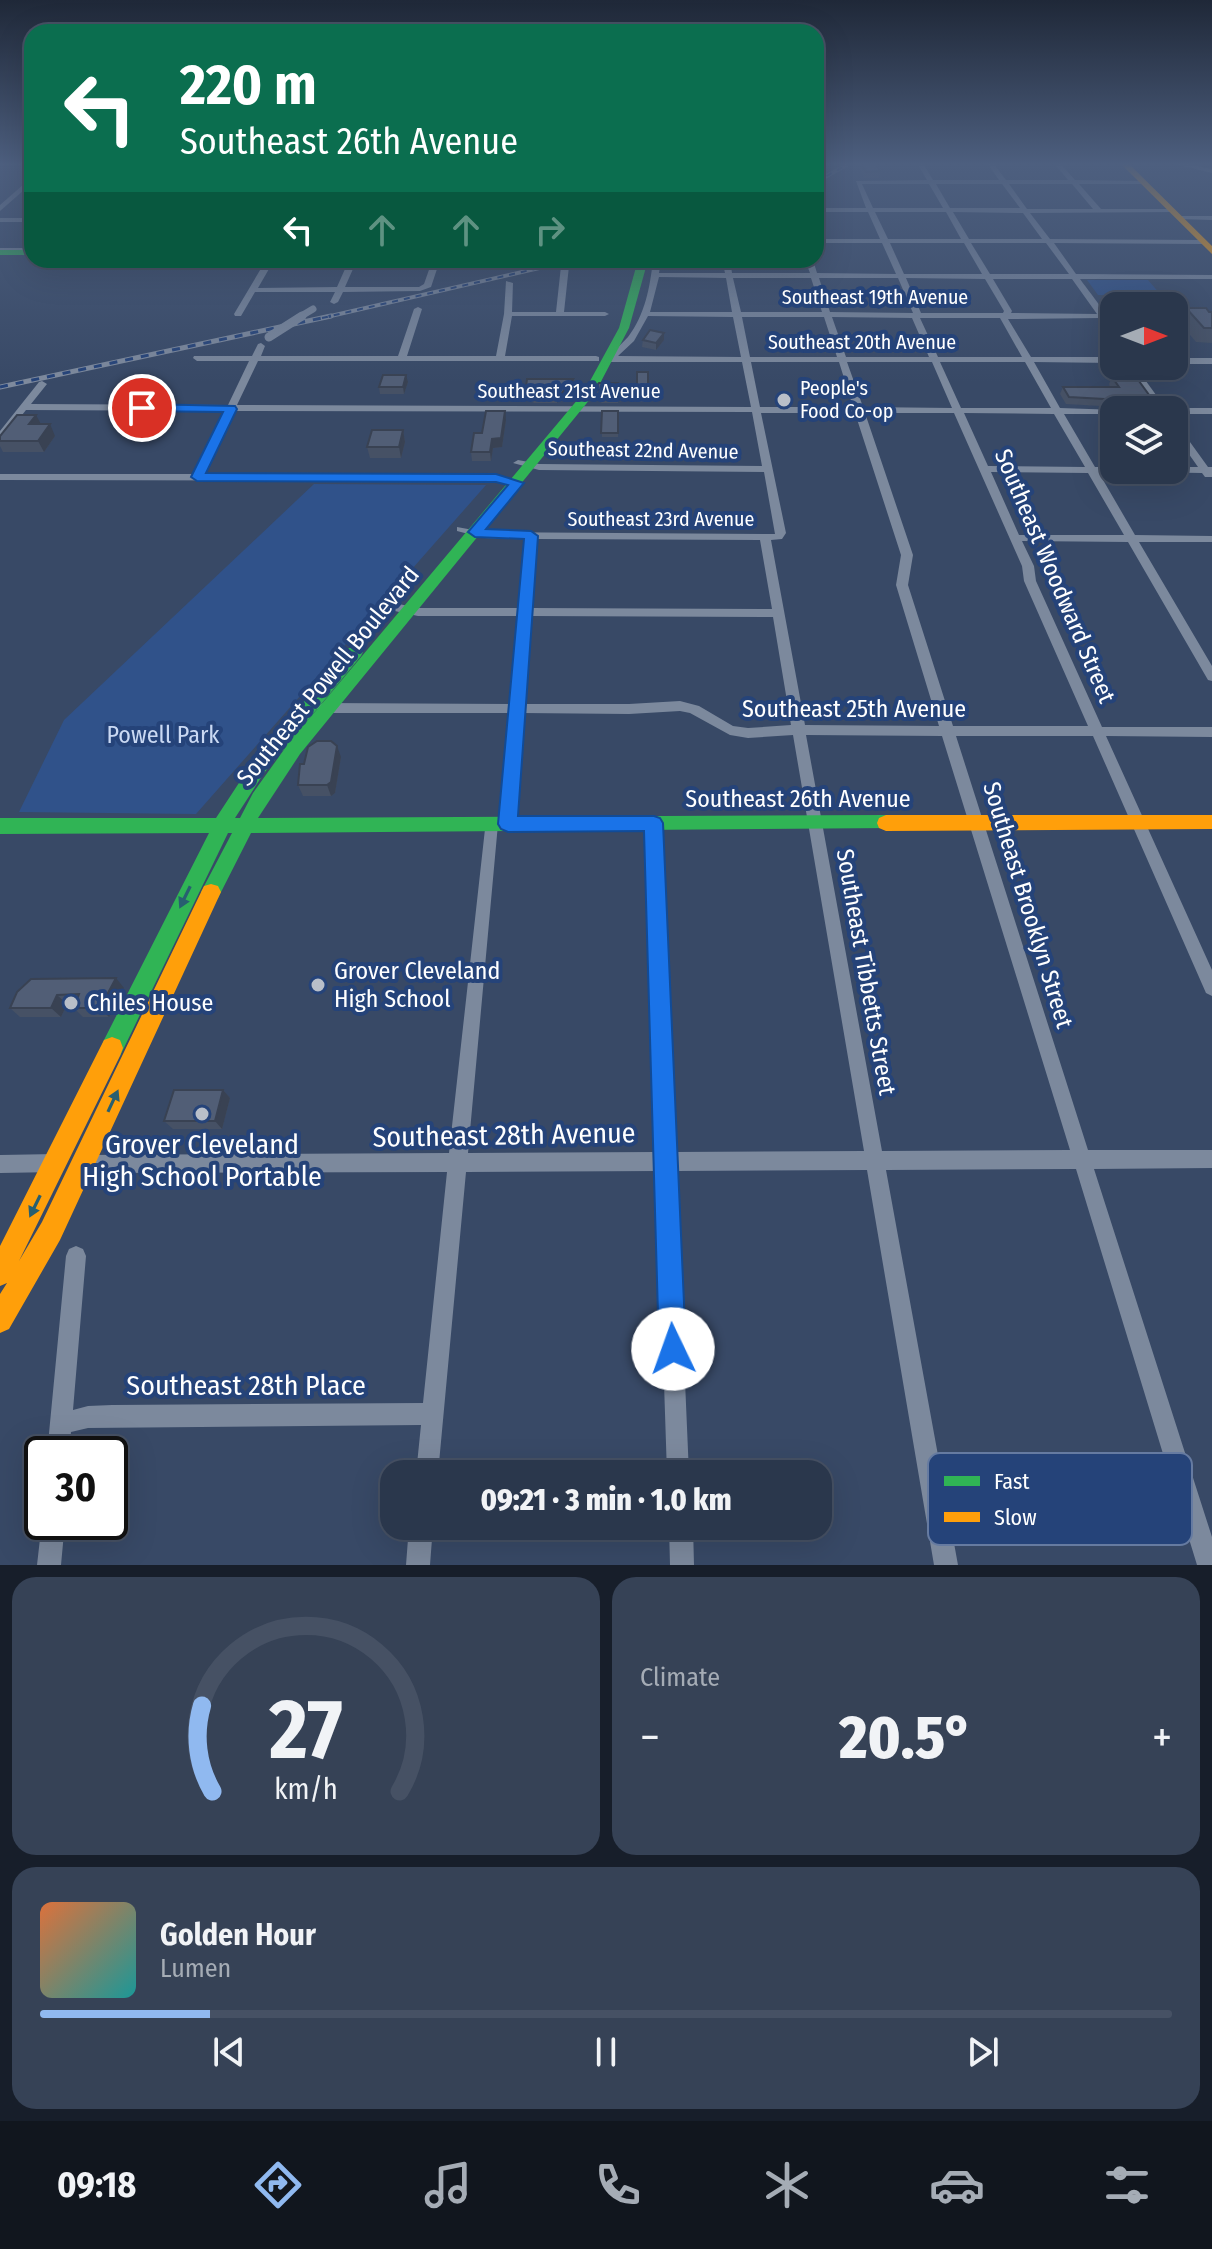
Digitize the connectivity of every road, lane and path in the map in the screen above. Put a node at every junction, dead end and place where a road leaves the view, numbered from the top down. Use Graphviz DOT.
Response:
graph roads {
  1 [pos="883,236"];
  2 [pos="964,236"];
  3 [pos="1044,236"];
  4 [pos="824,241"];
  5 [pos="885,241"];
  6 [pos="967,241"];
  7 [pos="1048,241"];
  8 [pos="0,244"];
  9 [pos="24,244"];
  10 [pos="1207,246"];
  11 [pos="0,252"];
  12 [pos="24,252"];
  13 [pos="265,268"];
  14 [pos="350,268"];
  15 [pos="433,268"];
  16 [pos="565,268"];
  17 [pos="630,268"];
  18 [pos="641,268"];
  19 [pos="656,268"];
  20 [pos="728,268"];
  21 [pos="812,268"];
  22 [pos="655,275"];
  23 [pos="729,275"];
  24 [pos="815,276"];
  25 [pos="902,276"];
  26 [pos="988,276"];
  27 [pos="1073,276"];
  28 [pos="1212,277"];
  29 [pos="509,283"];
  30 [pos="252,290"];
  31 [pos="339,291"];
  32 [pos="334,302"];
  33 [pos="313,309"];
  34 [pos="418,309"];
  35 [pos="1100,312"];
  36 [pos="238,314"];
  37 [pos="508,314"];
  38 [pos="560,314"];
  39 [pos="605,314"];
  40 [pos="647,314"];
  41 [pos="736,315"];
  42 [pos="827,315"];
  43 [pos="916,315"];
  44 [pos="1006,315"];
  45 [pos="1100,316"];
  46 [pos="269,337"];
  47 [pos="261,346"];
  48 [pos="197,358"];
  49 [pos="256,358"];
  50 [pos="402,358"];
  51 [pos="500,358"];
  52 [pos="603,359"];
  53 [pos="745,359"];
  54 [pos="842,360"];
  55 [pos="934,360"];
  56 [pos="1028,360"];
  57 [pos="1100,360"];
  58 [pos="1188,361"];
  59 [pos="1212,361"];
  60 [pos="42,384"];
  61 [pos="23,407"];
  62 [pos="231,409"];
  63 [pos="569,409"];
  64 [pos="755,410"];
  65 [pos="859,411"];
  66 [pos="958,411"];
  67 [pos="1058,411"];
  68 [pos="1100,411"];
  69 [pos="1188,411"];
  70 [pos="1212,411"];
  71 [pos="0,418"];
  72 [pos="15,418"];
  73 [pos="0,437"];
  74 [pos="1188,444"];
  75 [pos="524,464"];
  76 [pos="768,469"];
  77 [pos="984,469"];
  78 [pos="1092,470"];
  79 [pos="1100,470"];
  80 [pos="1188,472"];
  81 [pos="1210,473"];
  82 [pos="0,477"];
  83 [pos="197,477"];
  84 [pos="510,481"];
  85 [pos="468,531"];
  86 [pos="531,536"];
  87 [pos="765,538"];
  88 [pos="1016,538"];
  89 [pos="1133,539"];
  90 [pos="1212,539"];
  91 [pos="402,609"];
  92 [pos="525,612"];
  93 [pos="777,613"];
  94 [pos="1212,677"];
  95 [pos="319,707"];
  96 [pos="517,709"];
  97 [pos="798,730"];
  98 [pos="947,731"];
  99 [pos="1096,732"];
  100 [pos="1212,732"];
  101 [pos="1212,822"];
  102 [pos="654,823"];
  103 [pos="975,823"];
  104 [pos="1137,823"];
  105 [pos="499,824"];
  106 [pos="814,824"];
  107 [pos="0,826"];
  108 [pos="220,827"];
  109 [pos="243,827"];
  110 [pos="1208,968"];
  111 [pos="1212,988"];
  112 [pos="1081,1159"];
  113 [pos="1212,1159"];
  114 [pos="664,1161"];
  115 [pos="873,1162"];
  116 [pos="56,1163"];
  117 [pos="0,1164"];
  118 [pos="84,1164"];
  119 [pos="457,1164"];
  120 [pos="76,1256"];
  121 [pos="0,1273"];
  122 [pos="0,1320"];
  123 [pos="432,1414"];
  124 [pos="61,1424"];
  125 [pos="60,1436"];
  126 [pos="1174,1453"];
  127 [pos="428,1460"];
  128 [pos="677,1460"];
  129 [pos="928,1466"];
  130 [pos="1192,1511"];
  131 [pos="51,1540"];
  132 [pos="420,1540"];
  133 [pos="681,1540"];
  134 [pos="942,1545"];
  135 [pos="49,1565"];
  136 [pos="418,1565"];
  137 [pos="682,1565"];
  138 [pos="946,1565"];
  139 [pos="1209,1565"];
  1 -- 5 [label="street, Southeast Woodward Street"];
  2 -- 6 [label="street"];
  3 -- 7 [label="street"];
  4 -- 5 [label="street"];
  5 -- 6 [label="street"];
  5 -- 25 [label="street, Southeast Woodward Street"];
  6 -- 7 [label="street"];
  6 -- 26 [label="street"];
  7 -- 10 [label="street"];
  7 -- 27 [label="street"];
  8 -- 9 [label="main road"];
  11 -- 12 [label="main road"];
  13 -- 30 [label="street"];
  14 -- 31 [label="street"];
  15 -- 31 [label="street"];
  16 -- 38 [label="street"];
  17 -- 52 [label="main road, Southeast Powell Boulevard"];
  18 -- 52 [label="main road, Southeast Powell Boulevard"];
  19 -- 22 [label="street"];
  20 -- 23 [label="street"];
  21 -- 24 [label="street, Southeast Brooklyn Street"];
  22 -- 23 [label="street"];
  22 -- 40 [label="street"];
  23 -- 24 [label="street"];
  23 -- 41 [label="street"];
  24 -- 25 [label="street"];
  24 -- 42 [label="street, Southeast Brooklyn Street"];
  25 -- 26 [label="street"];
  25 -- 43 [label="street, Southeast Woodward Street"];
  26 -- 27 [label="street"];
  26 -- 44 [label="street"];
  27 -- 28 [label="street"];
  27 -- 35 [label="street"];
  29 -- 37 [label="street"];
  30 -- 31 [label="street"];
  30 -- 36 [label="street"];
  31 -- 32 [label="street"];
  33 -- 46 [label="street, bridge"];
  34 -- 50 [label="street"];
  37 -- 38 [label="street"];
  37 -- 51 [label="street"];
  38 -- 39 [label="street"];
  40 -- 41 [label="street, Southeast 19th Avenue"];
  40 -- 52 [label="street"];
  41 -- 42 [label="street, Southeast 19th Avenue"];
  41 -- 53 [label="street"];
  42 -- 43 [label="street, Southeast 19th Avenue"];
  42 -- 54 [label="street, Southeast Brooklyn Street"];
  43 -- 44 [label="street, Southeast 19th Avenue"];
  43 -- 55 [label="street, Southeast Woodward Street"];
  44 -- 45 [label="street, Southeast 19th Avenue"];
  44 -- 56 [label="street"];
  47 -- 49 [label="street"];
  48 -- 49 [label="street, Southeast 20th Avenue"];
  49 -- 50 [label="street, Southeast 20th Avenue"];
  49 -- 62 [label="street"];
  50 -- 51 [label="street, Southeast 20th Avenue"];
  51 -- 52 [label="street, Southeast 20th Avenue"];
  52 -- 53 [label="street, Southeast 20th Avenue"];
  52 -- 63 [label="main road, Southeast Powell Boulevard"];
  53 -- 54 [label="street, Southeast 20th Avenue"];
  53 -- 64 [label="street"];
  54 -- 55 [label="street, Southeast 20th Avenue"];
  54 -- 65 [label="street, Southeast Brooklyn Street"];
  55 -- 56 [label="street, Southeast 20th Avenue"];
  55 -- 66 [label="street, Southeast Woodward Street"];
  56 -- 57 [label="street, Southeast 20th Avenue"];
  56 -- 67 [label="street"];
  58 -- 59 [label="street"];
  60 -- 61 [label="street"];
  61 -- 62 [label="street, Southeast 21st Avenue"];
  61 -- 72 [label="street"];
  62 -- 63 [label="street, Southeast 21st Avenue"];
  62 -- 83 [label="street"];
  63 -- 64 [label="street, Southeast 21st Avenue"];
  63 -- 75 [label="main road, Southeast Powell Boulevard"];
  64 -- 65 [label="street, Southeast 21st Avenue"];
  64 -- 76 [label="street"];
  65 -- 66 [label="street, Southeast 21st Avenue"];
  65 -- 98 [label="street, Southeast Brooklyn Street"];
  66 -- 67 [label="street, Southeast 21st Avenue"];
  66 -- 77 [label="street, Southeast Woodward Street"];
  67 -- 68 [label="street, Southeast 21st Avenue"];
  67 -- 78 [label="street"];
  69 -- 70 [label="street"];
  71 -- 72 [label="street"];
  72 -- 73 [label="street"];
  74 -- 81 [label="street"];
  75 -- 76 [label="street, Southeast 22nd Avenue"];
  75 -- 84 [label="main road, Southeast Powell Boulevard"];
  76 -- 87 [label="street"];
  77 -- 78 [label="street"];
  77 -- 88 [label="street, Southeast Woodward Street"];
  78 -- 79 [label="street"];
  78 -- 89 [label="street"];
  80 -- 81 [label="street"];
  82 -- 83 [label="street"];
  83 -- 84 [label="street"];
  84 -- 85 [label="main road, Southeast Powell Boulevard"];
  85 -- 86 [label="street, Southeast 23rd Avenue"];
  85 -- 91 [label="main road, Southeast Powell Boulevard"];
  86 -- 87 [label="street, Southeast 23rd Avenue"];
  86 -- 92 [label="street"];
  87 -- 93 [label="street, Southeast Tibbetts Street"];
  88 -- 89 [label="street"];
  88 -- 99 [label="street, Southeast Woodward Street"];
  89 -- 90 [label="street"];
  89 -- 94 [label="street"];
  91 -- 92 [label="street"];
  91 -- 95 [label="main road, Southeast Powell Boulevard"];
  92 -- 93 [label="street"];
  92 -- 96 [label="street"];
  93 -- 97 [label="street, Southeast Tibbetts Street"];
  95 -- 96 [label="street, Southeast 25th Avenue"];
  95 -- 108 [label="main road, Southeast Powell Boulevard"];
  95 -- 109 [label="main road, Southeast Powell Boulevard"];
  96 -- 97 [label="street, Southeast 25th Avenue"];
  96 -- 105 [label="street"];
  97 -- 98 [label="street, Southeast 25th Avenue"];
  97 -- 106 [label="street, Southeast Tibbetts Street"];
  98 -- 99 [label="street, Southeast 25th Avenue"];
  98 -- 103 [label="street, Southeast Brooklyn Street"];
  99 -- 100 [label="street, Southeast 25th Avenue"];
  99 -- 104 [label="street, Southeast Woodward Street"];
  101 -- 104 [label="main road, Southeast 26th Avenue"];
  102 -- 105 [label="main road, Southeast 26th Avenue"];
  102 -- 106 [label="main road, Southeast 26th Avenue"];
  102 -- 114 [label="street"];
  103 -- 104 [label="main road, Southeast 26th Avenue"];
  103 -- 106 [label="main road, Southeast 26th Avenue"];
  103 -- 112 [label="street, Southeast Brooklyn Street"];
  104 -- 110 [label="street, Southeast Woodward Street"];
  105 -- 109 [label="main road, Southeast 26th Avenue"];
  105 -- 119 [label="street"];
  106 -- 115 [label="street, Southeast Tibbetts Street"];
  107 -- 108 [label="main road, Southeast 26th Avenue"];
  108 -- 109 [label="main road, Southeast 26th Avenue"];
  108 -- 116 [label="main road, Southeast Powell Boulevard, one-way"];
  118 -- 109 [label="main road, Southeast Powell Boulevard, one-way"];
  110 -- 111 [label="street, Southeast Woodward Street"];
  112 -- 113 [label="street, Southeast 28th Avenue"];
  112 -- 115 [label="street, Southeast 28th Avenue"];
  112 -- 126 [label="street, Southeast Brooklyn Street"];
  114 -- 115 [label="street, Southeast 28th Avenue"];
  114 -- 119 [label="street, Southeast 28th Avenue"];
  114 -- 128 [label="street"];
  115 -- 129 [label="street, Southeast Tibbetts Street"];
  116 -- 117 [label="street"];
  116 -- 121 [label="main road, Southeast Powell Boulevard, one-way"];
  118 -- 119 [label="street, Southeast 28th Avenue"];
  118 -- 122 [label="main road, Southeast Powell Boulevard"];
  119 -- 123 [label="street"];
  120 -- 124 [label="street"];
  123 -- 124 [label="street, Southeast 28th Place"];
  123 -- 127 [label="street"];
  124 -- 125 [label="street"];
  130 -- 139 [label="street, Southeast Brooklyn Street"];
  131 -- 135 [label="street"];
  132 -- 136 [label="street"];
  133 -- 137 [label="street"];
  134 -- 138 [label="street, Southeast Tibbetts Street"];
}
